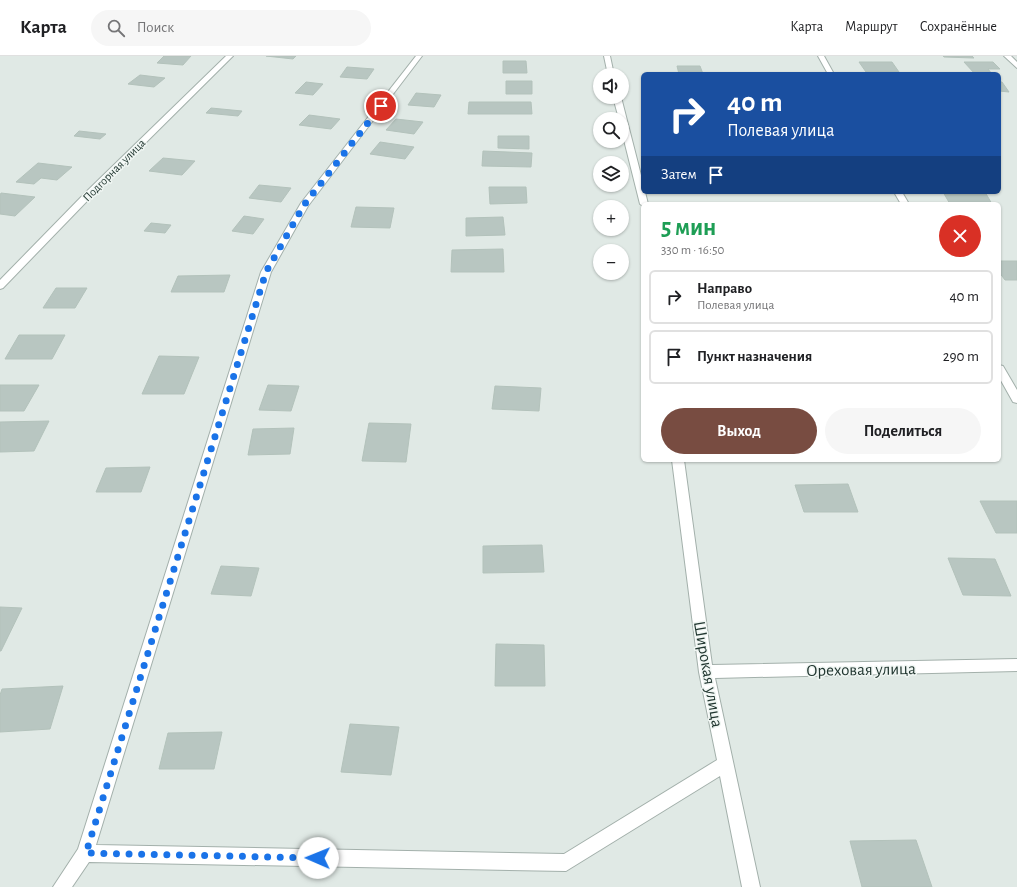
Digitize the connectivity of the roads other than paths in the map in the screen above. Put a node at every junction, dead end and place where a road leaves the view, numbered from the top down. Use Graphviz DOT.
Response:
graph roads {
  1 [pos="230,56"];
  2 [pos="419,56"];
  3 [pos="607,56"];
  4 [pos="821,56"];
  5 [pos="1007,56"];
  6 [pos="1017,66"];
  7 [pos="610,68"];
  8 [pos="830,72"];
  9 [pos="619,104"];
  10 [pos="641,192"];
  11 [pos="0,286"];
  12 [pos="1001,371"];
  13 [pos="1017,399"];
  14 [pos="678,462"];
  15 [pos="1017,665"];
  16 [pos="706,672"];
  17 [pos="725,764"];
  18 [pos="86,853"];
  19 [pos="62,887"];
  20 [pos="751,887"];
  1 -- 11 [label="street, Подгорная улица"];
  2 -- 18 [label="street"];
  3 -- 7 [label="street"];
  4 -- 8 [label="street"];
  5 -- 6 [label="street"];
  9 -- 10 [label="street"];
  12 -- 13 [label="street"];
  14 -- 16 [label="street, Широкая улица"];
  15 -- 16 [label="street, Ореховая улица"];
  16 -- 17 [label="street, Широкая улица"];
  17 -- 18 [label="street"];
  17 -- 20 [label="street, Широкая улица"];
  18 -- 19 [label="street"];
}
